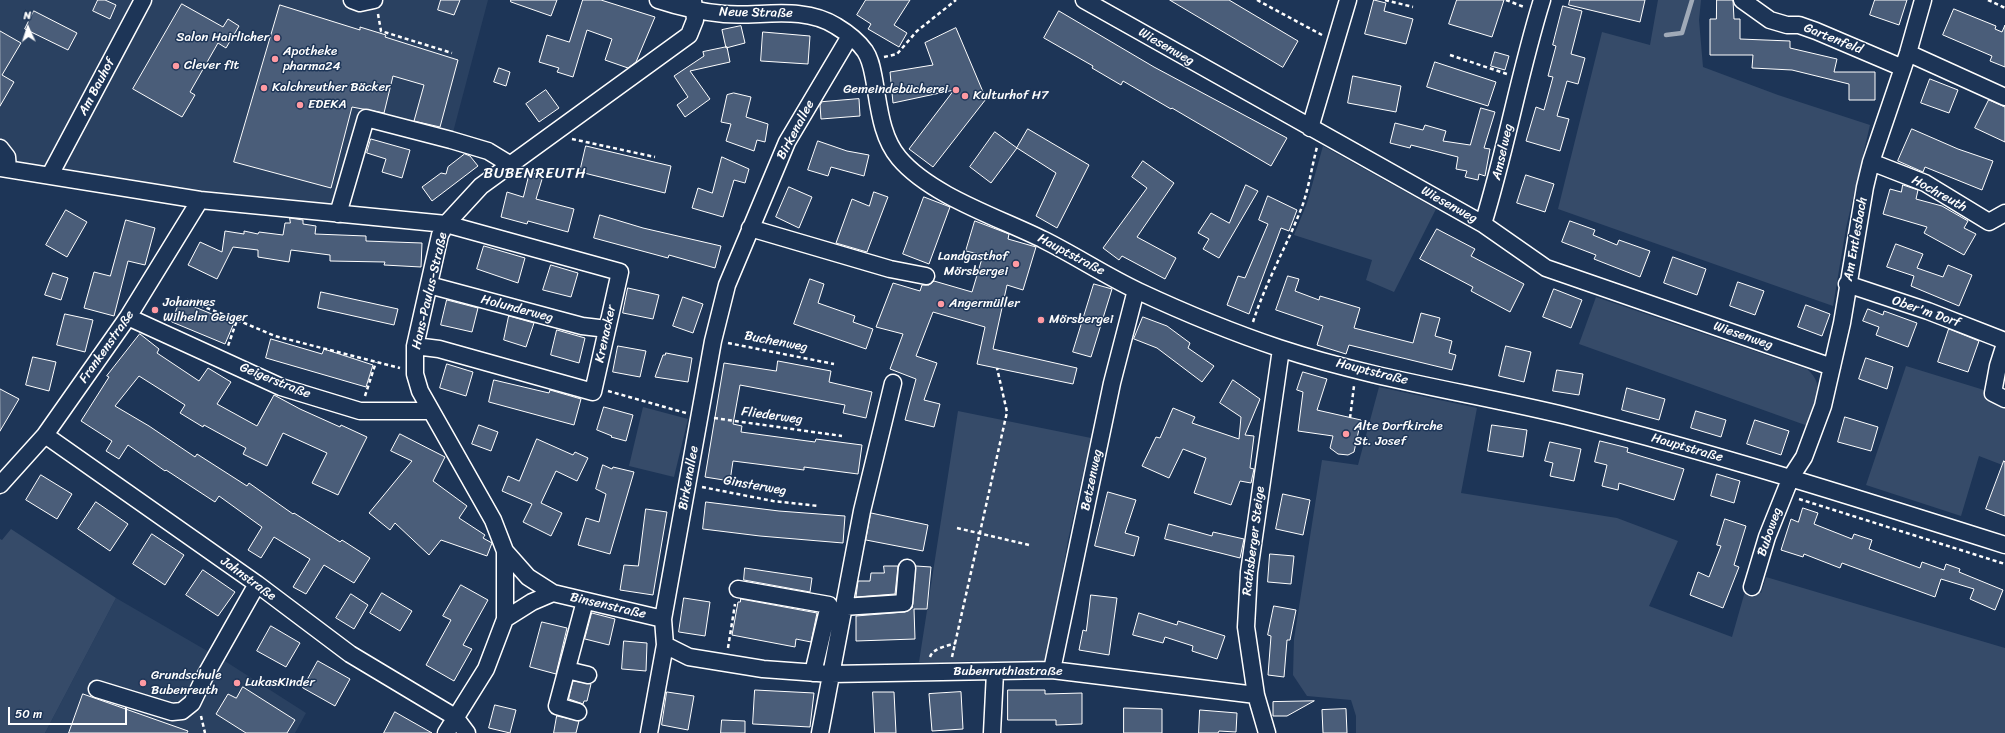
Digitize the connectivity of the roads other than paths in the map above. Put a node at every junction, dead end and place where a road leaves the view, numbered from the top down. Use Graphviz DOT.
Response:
graph roads {
  1 [pos="143,0"];
  2 [pos="352,0"];
  3 [pos="658,0"];
  4 [pos="1084,0"];
  5 [pos="1348,0"];
  6 [pos="1742,0"];
  7 [pos="1923,0"];
  8 [pos="375,4"];
  9 [pos="694,5"];
  10 [pos="1540,6"];
  11 [pos="850,36"];
  12 [pos="1908,53"];
  13 [pos="1903,68"];
  14 [pos="2005,97"];
  15 [pos="1315,130"];
  16 [pos="0,148"];
  17 [pos="1871,162"];
  18 [pos="511,165"];
  19 [pos="4,168"];
  20 [pos="50,175"];
  21 [pos="200,200"];
  22 [pos="338,214"];
  23 [pos="2005,214"];
  24 [pos="446,224"];
  25 [pos="1483,224"];
  26 [pos="750,228"];
  27 [pos="926,276"];
  28 [pos="1847,284"];
  29 [pos="429,285"];
  30 [pos="1136,290"];
  31 [pos="128,317"];
  32 [pos="607,329"];
  33 [pos="2005,342"];
  34 [pos="415,346"];
  35 [pos="1281,349"];
  36 [pos="1832,367"];
  37 [pos="893,383"];
  38 [pos="2005,399"];
  39 [pos="430,411"];
  40 [pos="45,435"];
  41 [pos="1788,484"];
  42 [pos="0,485"];
  43 [pos="2005,545"];
  44 [pos="505,551"];
  45 [pos="908,568"];
  46 [pos="257,584"];
  47 [pos="1752,587"];
  48 [pos="738,590"];
  49 [pos="553,593"];
  50 [pos="585,601"];
  51 [pos="843,607"];
  52 [pos="505,619"];
  53 [pos="663,619"];
  54 [pos="665,645"];
  55 [pos="567,670"];
  56 [pos="1052,670"];
  57 [pos="995,672"];
  58 [pos="814,673"];
  59 [pos="831,674"];
  60 [pos="588,675"];
  61 [pos="98,689"];
  62 [pos="1256,695"];
  63 [pos="578,712"];
  64 [pos="455,717"];
  65 [pos="446,733"];
  66 [pos="467,733"];
  67 [pos="649,733"];
  68 [pos="820,733"];
  69 [pos="992,733"];
  70 [pos="1267,733"];
  1 -- 20 [label="street, Am Bauhof"];
  2 -- 8 [label="street"];
  3 -- 9 [label="street, Neue Straße"];
  4 -- 15 [label="street, Wiesenweg"];
  5 -- 15 [label="street"];
  6 -- 13 [label="street, Gartenfeld"];
  7 -- 12 [label="street, Am Entlesbach"];
  9 -- 11 [label="street, Neue Straße"];
  9 -- 18 [label="street, Hans-Paulus-Straße"];
  10 -- 25 [label="street, Amselweg"];
  11 -- 26 [label="street, Birkenallee"];
  11 -- 30 [label="street, Hauptstraße"];
  12 -- 13 [label="street, Am Entlesbach"];
  12 -- 14 [label="street"];
  13 -- 17 [label="street, Am Entlesbach"];
  15 -- 25 [label="street, Wiesenweg"];
  16 -- 19 [label="street"];
  17 -- 23 [label="street, Hochreuth"];
  17 -- 28 [label="street, Am Entlesbach"];
  18 -- 22 [label="street"];
  18 -- 24 [label="street, Hans-Paulus-Straße"];
  19 -- 20 [label="street"];
  20 -- 21 [label="street"];
  21 -- 22 [label="street"];
  21 -- 31 [label="street, Frankenstraße"];
  22 -- 24 [label="street"];
  24 -- 29 [label="street, Hans-Paulus-Straße"];
  24 -- 32 [label="street, Krenacker"];
  25 -- 36 [label="street, Wiesenweg"];
  26 -- 27 [label="street"];
  26 -- 53 [label="street, Birkenallee"];
  28 -- 33 [label="street, Ober'm Dorf"];
  28 -- 36 [label="street, Am Entlesbach"];
  29 -- 32 [label="street, Holunderweg"];
  29 -- 34 [label="street, Hans-Paulus-Straße"];
  30 -- 35 [label="street, Hauptstraße"];
  30 -- 56 [label="street, Betzenweg"];
  31 -- 39 [label="street, Geigerstraße"];
  31 -- 40 [label="street, Frankenstraße"];
  32 -- 34 [label="street, Krenacker"];
  33 -- 38 [label="street, Ober'm Dorf"];
  34 -- 39 [label="street, Hans-Paulus-Straße"];
  35 -- 41 [label="street, Hauptstraße"];
  35 -- 62 [label="street, Rathsberger Steige"];
  36 -- 41 [label="street, Am Entlesbach"];
  37 -- 51 [label="street"];
  39 -- 44 [label="street, Hans-Paulus-Straße"];
  40 -- 42 [label="street, Frankenstraße"];
  40 -- 46 [label="street, Jahnstraße"];
  41 -- 43 [label="street, Hauptstraße"];
  41 -- 47 [label="street, Buboweg"];
  44 -- 49 [label="street, Binsenstraße"];
  44 -- 52 [label="street"];
  45 -- 51 [label="street"];
  46 -- 61 [label="street"];
  46 -- 64 [label="street, Jahnstraße"];
  48 -- 58 [label="street"];
  49 -- 50 [label="street, Binsenstraße"];
  49 -- 52 [label="street, Binsenstraße"];
  50 -- 53 [label="street, Binsenstraße"];
  50 -- 55 [label="street"];
  51 -- 59 [label="street"];
  52 -- 64 [label="street"];
  53 -- 54 [label="street, Birkenallee"];
  54 -- 58 [label="street, Bubenruthiastraße"];
  54 -- 67 [label="street, Birkenallee"];
  55 -- 60 [label="street"];
  55 -- 63 [label="street"];
  56 -- 57 [label="street, Bubenruthiastraße"];
  56 -- 62 [label="street, Bubenruthiastraße"];
  57 -- 59 [label="street, Bubenruthiastraße"];
  57 -- 69 [label="street"];
  58 -- 59 [label="street, Bubenruthiastraße"];
  59 -- 68 [label="street"];
  62 -- 70 [label="street, Rathsberger Steige"];
  64 -- 65 [label="street"];
  64 -- 66 [label="street"];
}
